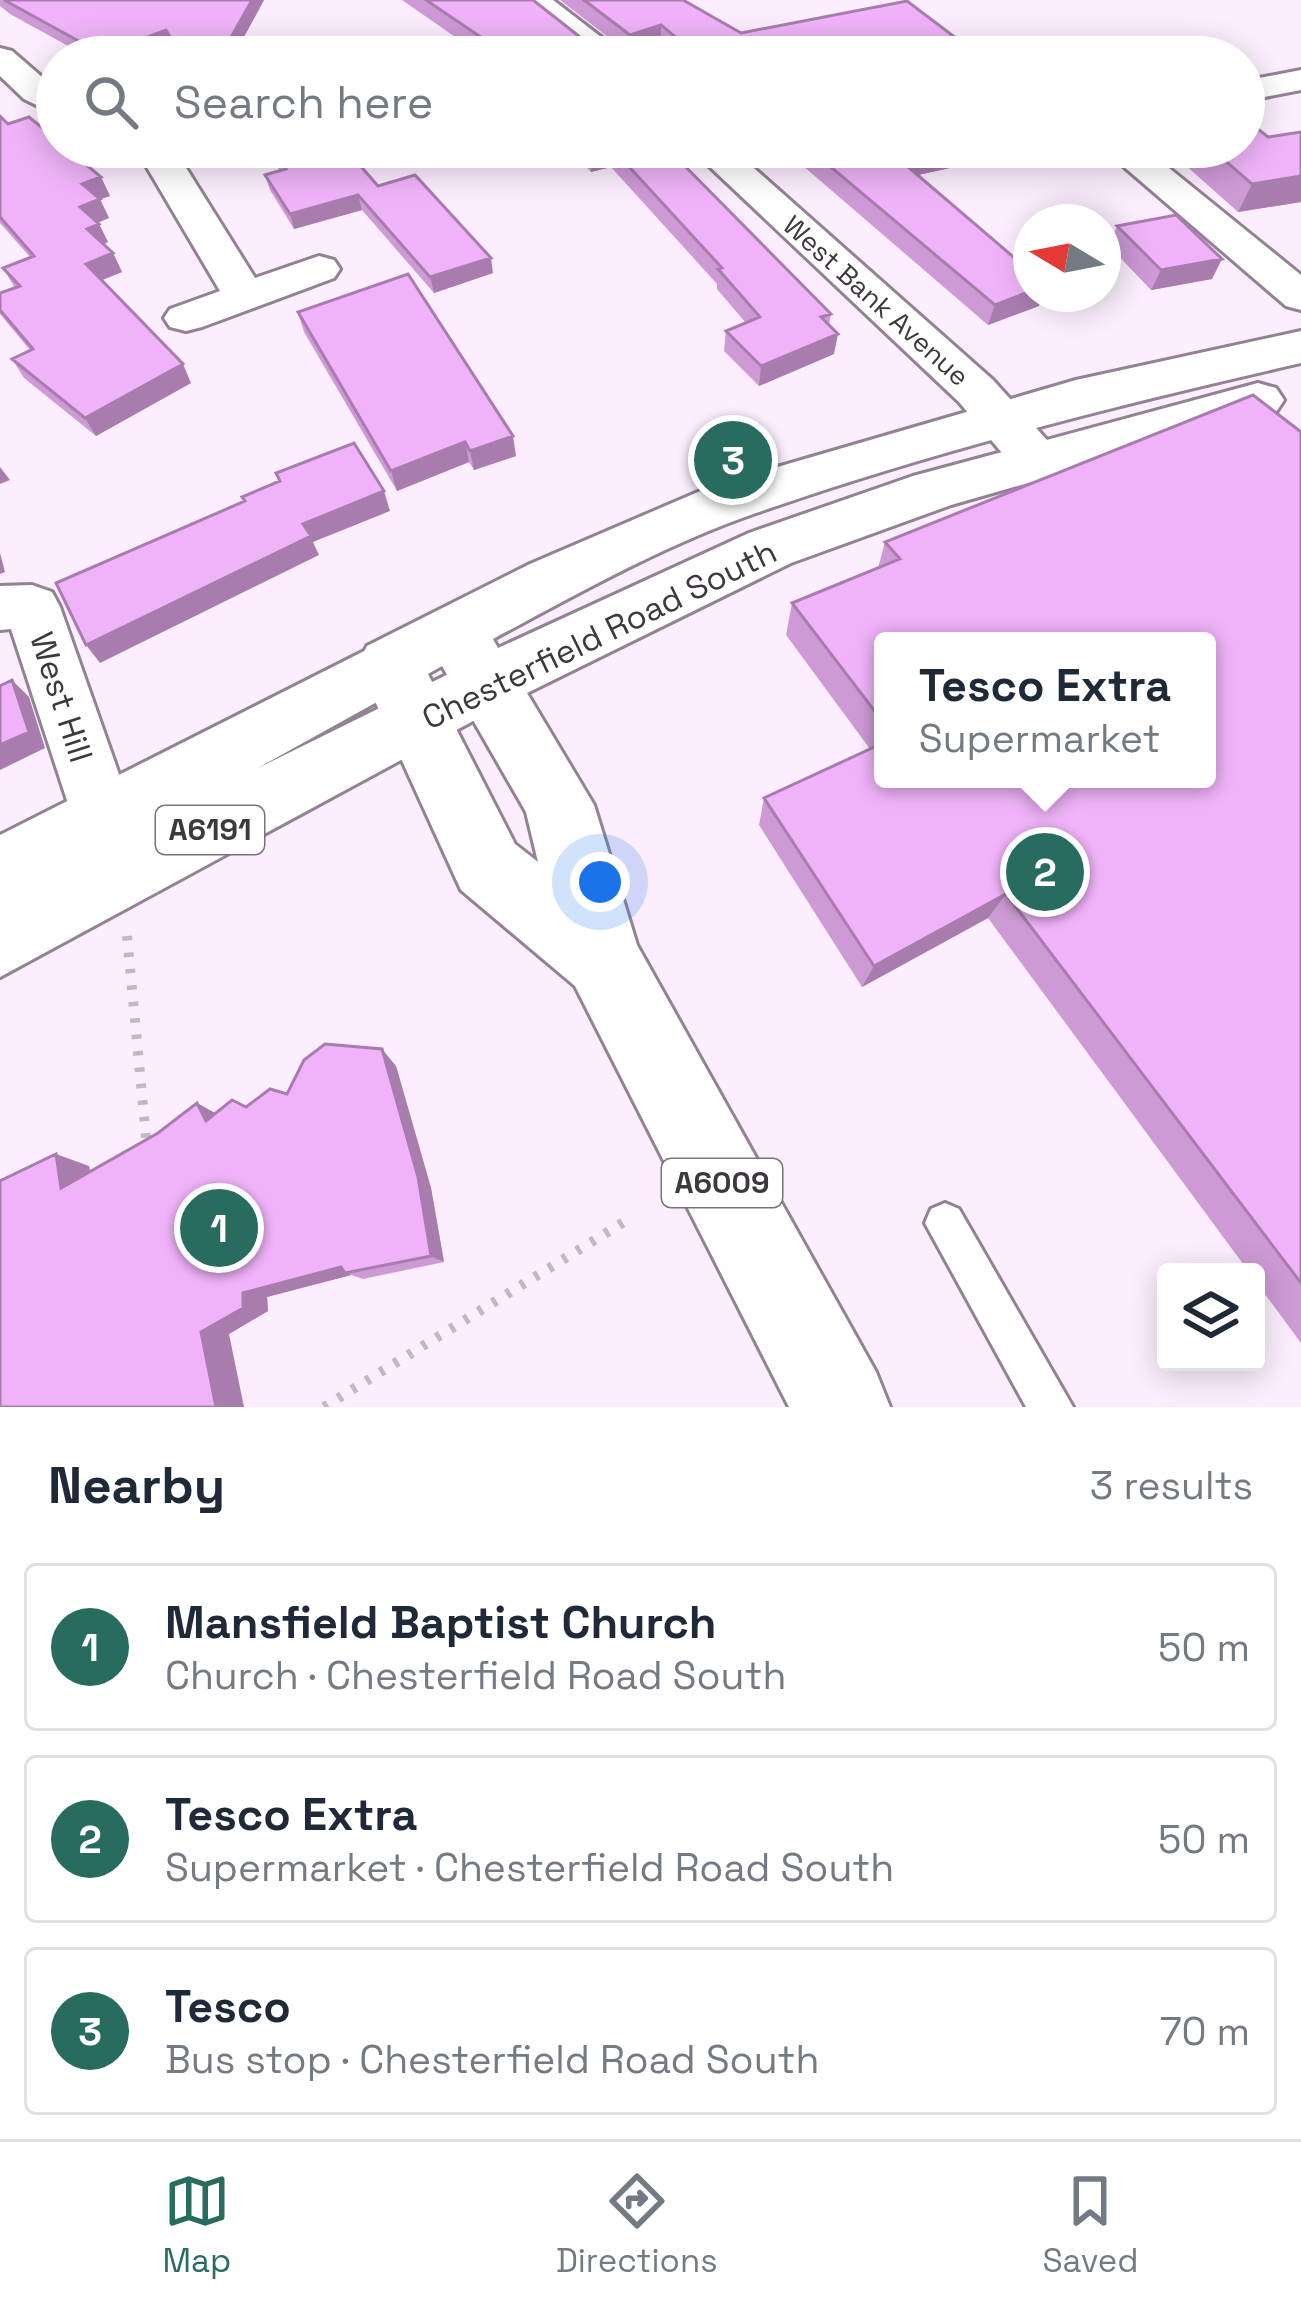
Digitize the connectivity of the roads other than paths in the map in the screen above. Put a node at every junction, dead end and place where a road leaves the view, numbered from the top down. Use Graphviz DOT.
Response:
graph roads {
  1 [pos="533,0"];
  2 [pos="582,36"];
  3 [pos="0,58"];
  4 [pos="1301,80"];
  5 [pos="1265,87"];
  6 [pos="36,92"];
  7 [pos="167,168"];
  8 [pos="730,168"];
  9 [pos="1145,168"];
  10 [pos="320,269"];
  11 [pos="245,297"];
  12 [pos="1301,297"];
  13 [pos="186,318"];
  14 [pos="1301,347"];
  15 [pos="1301,391"];
  16 [pos="1018,440"];
  17 [pos="0,608"];
  18 [pos="471,657"];
  19 [pos="405,692"];
  20 [pos="102,818"];
  21 [pos="0,873"];
  22 [pos="0,940"];
  23 [pos="602,958"];
  24 [pos="945,1223"];
  25 [pos="842,1407"];
  26 [pos="1052,1407"];
  1 -- 2 [label="street"];
  3 -- 6 [label="street"];
  4 -- 5 [label="street"];
  7 -- 11 [label="street"];
  8 -- 16 [label="street, West Bank Avenue"];
  9 -- 12 [label="street"];
  10 -- 11 [label="street"];
  11 -- 13 [label="street"];
  14 -- 16 [label="main road, Chesterfield Road South"];
  15 -- 16 [label="main road, Chesterfield Road South"];
  16 -- 18 [label="main road, Chesterfield Road South"];
  17 -- 20 [label="street, West Hill"];
  18 -- 19 [label="main road, Chesterfield Road South / A6191"];
  18 -- 23 [label="main road, A6009"];
  19 -- 20 [label="main road, Chesterfield Road South / A6191"];
  19 -- 22 [label="main road, Chesterfield Road South / A6191"];
  19 -- 23 [label="main road, A6009"];
  20 -- 21 [label="main road, Chesterfield Road South / A6191"];
  23 -- 25 [label="main road, A6009"];
  24 -- 26 [label="lane"];
}
